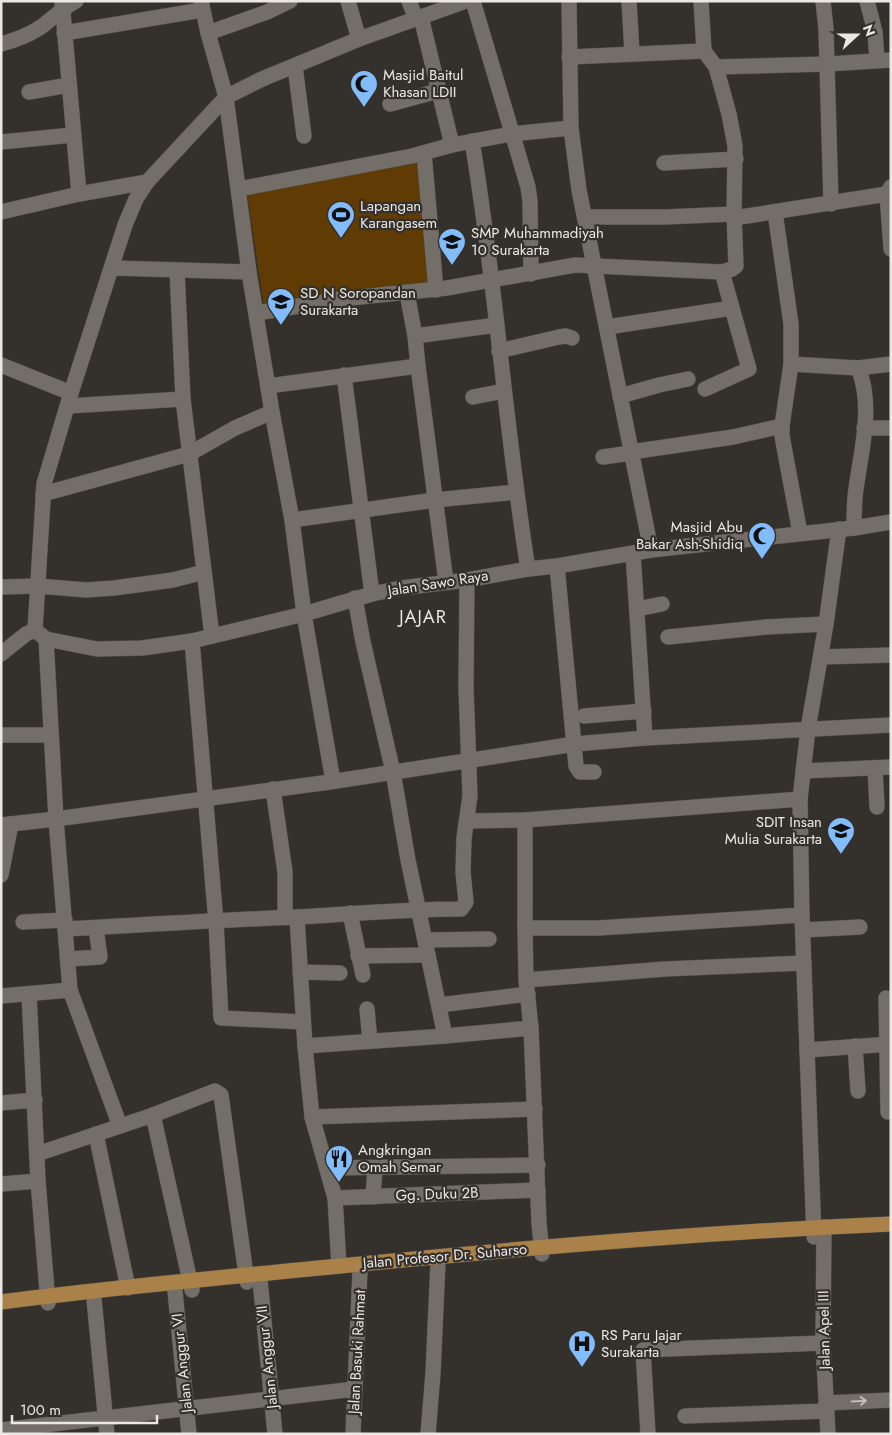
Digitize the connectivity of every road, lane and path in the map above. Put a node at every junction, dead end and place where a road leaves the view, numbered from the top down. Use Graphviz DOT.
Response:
graph roads {
  1 [pos="290,1"];
  2 [pos="348,1"];
  3 [pos="409,1"];
  4 [pos="466,1"];
  5 [pos="473,1"];
  6 [pos="569,1"];
  7 [pos="630,1"];
  8 [pos="702,1"];
  9 [pos="823,1"];
  10 [pos="867,1"];
  11 [pos="65,5"];
  12 [pos="202,6"];
  13 [pos="419,18"];
  14 [pos="64,33"];
  15 [pos="208,33"];
  16 [pos="359,39"];
  17 [pos="1,44"];
  18 [pos="704,51"];
  19 [pos="632,53"];
  20 [pos="569,57"];
  21 [pos="884,60"];
  22 [pos="827,64"];
  23 [pos="295,66"];
  24 [pos="716,67"];
  25 [pos="69,86"];
  26 [pos="438,91"];
  27 [pos="28,92"];
  28 [pos="226,97"];
  29 [pos="390,104"];
  30 [pos="571,128"];
  31 [pos="511,134"];
  32 [pos="74,136"];
  33 [pos="304,136"];
  34 [pos="472,141"];
  35 [pos="1,142"];
  36 [pos="452,144"];
  37 [pos="424,152"];
  38 [pos="736,160"];
  39 [pos="664,163"];
  40 [pos="147,182"];
  41 [pos="126,186"];
  42 [pos="239,189"];
  43 [pos="890,192"];
  44 [pos="79,194"];
  45 [pos="136,199"];
  46 [pos="831,204"];
  47 [pos="1,212"];
  48 [pos="775,212"];
  49 [pos="734,216"];
  50 [pos="584,217"];
  51 [pos="891,249"];
  52 [pos="593,265"];
  53 [pos="112,268"];
  54 [pos="177,270"];
  55 [pos="249,272"];
  56 [pos="722,272"];
  57 [pos="531,274"];
  58 [pos="492,281"];
  59 [pos="436,290"];
  60 [pos="407,293"];
  61 [pos="732,308"];
  62 [pos="256,313"];
  63 [pos="496,325"];
  64 [pos="606,327"];
  65 [pos="415,336"];
  66 [pos="572,338"];
  67 [pos="500,351"];
  68 [pos="791,364"];
  69 [pos="891,364"];
  70 [pos="1,365"];
  71 [pos="418,366"];
  72 [pos="858,368"];
  73 [pos="344,375"];
  74 [pos="688,379"];
  75 [pos="268,386"];
  76 [pos="706,389"];
  77 [pos="504,391"];
  78 [pos="473,396"];
  79 [pos="620,396"];
  80 [pos="183,398"];
  81 [pos="69,399"];
  82 [pos="272,412"];
  83 [pos="782,426"];
  84 [pos="864,428"];
  85 [pos="891,428"];
  86 [pos="631,452"];
  87 [pos="189,454"];
  88 [pos="604,457"];
  89 [pos="516,492"];
  90 [pos="43,494"];
  91 [pos="435,500"];
  92 [pos="362,511"];
  93 [pos="292,520"];
  94 [pos="891,522"];
  95 [pos="846,529"];
  96 [pos="800,533"];
  97 [pos="651,550"];
  98 [pos="634,553"];
  99 [pos="557,566"];
  100 [pos="528,569"];
  101 [pos="204,572"];
  102 [pos="467,580"];
  103 [pos="446,582"];
  104 [pos="38,586"];
  105 [pos="1,587"];
  106 [pos="372,594"];
  107 [pos="355,598"];
  108 [pos="662,604"];
  109 [pos="637,609"];
  110 [pos="304,614"];
  111 [pos="826,624"];
  112 [pos="40,635"];
  113 [pos="212,636"];
  114 [pos="668,637"];
  115 [pos="192,641"];
  116 [pos="1,654"];
  117 [pos="891,655"];
  118 [pos="820,657"];
  119 [pos="644,711"];
  120 [pos="584,716"];
  121 [pos="891,725"];
  122 [pos="808,728"];
  123 [pos="1,735"];
  124 [pos="51,736"];
  125 [pos="646,738"];
  126 [pos="575,744"];
  127 [pos="469,760"];
  128 [pos="891,767"];
  129 [pos="875,768"];
  130 [pos="803,771"];
  131 [pos="393,772"];
  132 [pos="594,772"];
  133 [pos="333,781"];
  134 [pos="273,789"];
  135 [pos="205,798"];
  136 [pos="800,799"];
  137 [pos="877,806"];
  138 [pos="56,819"];
  139 [pos="525,820"];
  140 [pos="467,821"];
  141 [pos="6,824"];
  142 [pos="1,875"];
  143 [pos="418,909"];
  144 [pos="350,913"];
  145 [pos="291,917"];
  146 [pos="23,922"];
  147 [pos="216,922"];
  148 [pos="802,922"];
  149 [pos="65,925"];
  150 [pos="860,927"];
  151 [pos="96,928"];
  152 [pos="525,928"];
  153 [pos="489,939"];
  154 [pos="426,947"];
  155 [pos="358,956"];
  156 [pos="68,960"];
  157 [pos="804,963"];
  158 [pos="300,972"];
  159 [pos="340,973"];
  160 [pos="363,976"];
  161 [pos="527,987"];
  162 [pos="70,990"];
  163 [pos="29,994"];
  164 [pos="1,996"];
  165 [pos="886,998"];
  166 [pos="438,1005"];
  167 [pos="367,1009"];
  168 [pos="303,1022"];
  169 [pos="531,1028"];
  170 [pos="445,1036"];
  171 [pos="370,1041"];
  172 [pos="888,1044"];
  173 [pos="305,1046"];
  174 [pos="855,1046"];
  175 [pos="807,1050"];
  176 [pos="858,1091"];
  177 [pos="35,1100"];
  178 [pos="1,1103"];
  179 [pos="535,1109"];
  180 [pos="888,1112"];
  181 [pos="153,1115"];
  182 [pos="312,1117"];
  183 [pos="120,1126"];
  184 [pos="96,1134"];
  185 [pos="37,1154"];
  186 [pos="538,1165"];
  187 [pos="419,1167"];
  188 [pos="327,1168"];
  189 [pos="375,1168"];
  190 [pos="38,1180"];
  191 [pos="1,1184"];
  192 [pos="538,1190"];
  193 [pos="417,1195"];
  194 [pos="373,1197"];
  195 [pos="335,1198"];
  196 [pos="891,1224"];
  197 [pos="819,1232"];
  198 [pos="891,1232"];
  199 [pos="542,1251"];
  200 [pos="438,1263"];
  201 [pos="360,1267"];
  202 [pos="339,1269"];
  203 [pos="251,1279"];
  204 [pos="191,1286"];
  205 [pos="128,1288"];
  206 [pos="175,1292"];
  207 [pos="94,1299"];
  208 [pos="47,1300"];
  209 [pos="1,1302"];
  210 [pos="1,1310"];
  211 [pos="823,1343"];
  212 [pos="355,1390"];
  213 [pos="271,1398"];
  214 [pos="891,1400"];
  215 [pos="826,1407"];
  216 [pos="187,1408"];
  217 [pos="685,1416"];
  218 [pos="105,1418"];
  219 [pos="1,1430"];
  220 [pos="34,1430"];
  221 [pos="107,1434"];
  222 [pos="189,1434"];
  223 [pos="275,1434"];
  224 [pos="353,1434"];
  225 [pos="428,1434"];
  226 [pos="648,1434"];
  227 [pos="828,1434"];
  1 -- 15 [label="street"];
  2 -- 16 [label="street"];
  3 -- 13 [label="street"];
  4 -- 13 [label="street"];
  5 -- 31 [label="street"];
  6 -- 20 [label="street"];
  7 -- 19 [label="street"];
  8 -- 18 [label="street"];
  9 -- 22 [label="street"];
  10 -- 21 [label="street"];
  11 -- 14 [label="street"];
  11 -- 17 [label="street"];
  12 -- 14 [label="street"];
  12 -- 15 [label="street"];
  13 -- 16 [label="street"];
  13 -- 26 [label="street"];
  14 -- 25 [label="street"];
  15 -- 28 [label="street"];
  16 -- 23 [label="street"];
  18 -- 19 [label="street"];
  18 -- 24 [label="street"];
  19 -- 20 [label="street"];
  20 -- 30 [label="street"];
  21 -- 22 [label="street"];
  22 -- 24 [label="street"];
  22 -- 46 [label="street"];
  23 -- 28 [label="street"];
  23 -- 33 [label="street"];
  24 -- 38 [label="street"];
  25 -- 27 [label="street"];
  25 -- 32 [label="street"];
  26 -- 29 [label="street"];
  26 -- 36 [label="street"];
  28 -- 40 [label="street"];
  28 -- 42 [label="street"];
  30 -- 31 [label="street"];
  30 -- 50 [label="street"];
  31 -- 34 [label="street"];
  31 -- 57 [label="street"];
  32 -- 35 [label="street"];
  32 -- 44 [label="street"];
  34 -- 36 [label="street"];
  34 -- 58 [label="street"];
  36 -- 37 [label="street"];
  37 -- 42 [label="street"];
  37 -- 59 [label="street"];
  38 -- 39 [label="street"];
  38 -- 49 [label="street"];
  40 -- 41 [label="street"];
  40 -- 45 [label="street"];
  41 -- 44 [label="street"];
  41 -- 45 [label="street"];
  42 -- 55 [label="street"];
  43 -- 46 [label="street"];
  43 -- 51 [label="street"];
  44 -- 47 [label="street"];
  45 -- 53 [label="street"];
  46 -- 48 [label="street"];
  48 -- 49 [label="street"];
  48 -- 68 [label="street"];
  49 -- 50 [label="street"];
  49 -- 56 [label="street"];
  50 -- 52 [label="street"];
  52 -- 56 [label="street"];
  52 -- 57 [label="street"];
  52 -- 64 [label="street"];
  53 -- 54 [label="street"];
  53 -- 81 [label="street"];
  54 -- 55 [label="street"];
  54 -- 80 [label="street"];
  55 -- 62 [label="street"];
  56 -- 61 [label="street"];
  57 -- 58 [label="street"];
  58 -- 59 [label="street"];
  58 -- 63 [label="street"];
  59 -- 60 [label="street"];
  60 -- 62 [label="street"];
  60 -- 65 [label="street"];
  61 -- 64 [label="street"];
  61 -- 76 [label="street"];
  62 -- 75 [label="street"];
  63 -- 65 [label="street"];
  63 -- 67 [label="street"];
  64 -- 79 [label="street"];
  65 -- 71 [label="street"];
  66 -- 67 [label="street"];
  67 -- 77 [label="street"];
  68 -- 72 [label="street"];
  68 -- 83 [label="street"];
  69 -- 72 [label="street"];
  70 -- 81 [label="street"];
  71 -- 73 [label="street"];
  71 -- 91 [label="street"];
  72 -- 84 [label="street, Jalan Apel III"];
  73 -- 75 [label="street"];
  73 -- 92 [label="street"];
  74 -- 79 [label="street"];
  75 -- 82 [label="street"];
  77 -- 78 [label="street"];
  77 -- 89 [label="street"];
  79 -- 86 [label="street"];
  80 -- 81 [label="street"];
  80 -- 87 [label="street"];
  81 -- 90 [label="street"];
  82 -- 87 [label="street"];
  82 -- 93 [label="street"];
  83 -- 86 [label="street"];
  83 -- 96 [label="street"];
  84 -- 85 [label="street"];
  84 -- 95 [label="street, Jalan Apel III"];
  86 -- 88 [label="street"];
  86 -- 97 [label="street"];
  87 -- 90 [label="street"];
  87 -- 101 [label="street"];
  89 -- 91 [label="street"];
  89 -- 100 [label="street"];
  90 -- 104 [label="street"];
  91 -- 92 [label="street"];
  91 -- 103 [label="street"];
  92 -- 93 [label="street"];
  92 -- 106 [label="street"];
  93 -- 110 [label="street"];
  94 -- 95 [label="street, Jalan Sawo Raya"];
  95 -- 96 [label="street, Jalan Sawo Raya"];
  95 -- 111 [label="street, Jalan Apel III"];
  96 -- 97 [label="street, Jalan Sawo Raya"];
  97 -- 98 [label="street, Jalan Sawo Raya"];
  98 -- 99 [label="street, Jalan Sawo Raya"];
  98 -- 109 [label="street"];
  99 -- 100 [label="street, Jalan Sawo Raya"];
  99 -- 126 [label="street"];
  100 -- 102 [label="street, Jalan Sawo Raya"];
  101 -- 104 [label="street"];
  101 -- 113 [label="street"];
  102 -- 103 [label="street, Jalan Sawo Raya"];
  102 -- 127 [label="street"];
  103 -- 106 [label="street, Jalan Sawo Raya"];
  104 -- 105 [label="street"];
  104 -- 112 [label="street"];
  106 -- 107 [label="street, Jalan Sawo Raya"];
  107 -- 110 [label="street, Jalan Sawo Raya"];
  107 -- 131 [label="street"];
  108 -- 109 [label="street"];
  109 -- 119 [label="street"];
  110 -- 113 [label="street, Jalan Sawo Raya"];
  110 -- 133 [label="street"];
  111 -- 114 [label="street"];
  111 -- 118 [label="street, Jalan Apel III"];
  112 -- 115 [label="street, Jalan Sawo Raya"];
  112 -- 116 [label="street"];
  112 -- 124 [label="street"];
  113 -- 115 [label="street, Jalan Sawo Raya"];
  115 -- 135 [label="street"];
  117 -- 118 [label="street"];
  118 -- 122 [label="street, Jalan Apel III"];
  119 -- 120 [label="street"];
  119 -- 125 [label="street"];
  121 -- 122 [label="street"];
  122 -- 125 [label="street"];
  122 -- 130 [label="street, Jalan Apel III"];
  123 -- 124 [label="street"];
  124 -- 138 [label="street"];
  125 -- 126 [label="street"];
  126 -- 127 [label="street"];
  126 -- 132 [label="street"];
  127 -- 131 [label="street"];
  127 -- 140 [label="street"];
  128 -- 129 [label="street"];
  129 -- 130 [label="street"];
  129 -- 137 [label="street"];
  130 -- 136 [label="street, Jalan Apel III"];
  131 -- 133 [label="street"];
  131 -- 143 [label="street"];
  133 -- 134 [label="street"];
  134 -- 135 [label="street"];
  134 -- 145 [label="street"];
  135 -- 138 [label="street"];
  135 -- 147 [label="street"];
  136 -- 139 [label="street"];
  136 -- 148 [label="street, Jalan Apel III"];
  138 -- 141 [label="street"];
  138 -- 149 [label="street"];
  139 -- 140 [label="street"];
  139 -- 152 [label="street"];
  140 -- 143 [label="street"];
  141 -- 142 [label="street"];
  143 -- 144 [label="street"];
  143 -- 154 [label="street"];
  144 -- 145 [label="street"];
  144 -- 155 [label="street"];
  145 -- 147 [label="street"];
  145 -- 158 [label="street"];
  146 -- 149 [label="street"];
  147 -- 151 [label="street"];
  147 -- 168 [label="street"];
  148 -- 150 [label="street"];
  148 -- 152 [label="street"];
  148 -- 157 [label="street, Jalan Apel III"];
  149 -- 151 [label="street"];
  149 -- 156 [label="street"];
  151 -- 156 [label="street"];
  152 -- 161 [label="street"];
  153 -- 154 [label="street"];
  154 -- 155 [label="street"];
  154 -- 166 [label="street"];
  155 -- 160 [label="street"];
  156 -- 162 [label="street"];
  157 -- 161 [label="street"];
  157 -- 175 [label="street, Jalan Apel III"];
  158 -- 159 [label="street"];
  158 -- 168 [label="street"];
  161 -- 166 [label="street"];
  161 -- 169 [label="street"];
  162 -- 163 [label="street"];
  162 -- 183 [label="street"];
  163 -- 164 [label="street"];
  163 -- 177 [label="street"];
  165 -- 172 [label="street"];
  166 -- 170 [label="street"];
  167 -- 171 [label="street"];
  168 -- 173 [label="street"];
  169 -- 170 [label="street"];
  169 -- 179 [label="street"];
  170 -- 171 [label="street"];
  171 -- 173 [label="street"];
  172 -- 174 [label="street"];
  172 -- 180 [label="street"];
  173 -- 182 [label="street"];
  174 -- 175 [label="street"];
  174 -- 176 [label="street"];
  175 -- 197 [label="street, Jalan Apel III"];
  177 -- 178 [label="street"];
  177 -- 185 [label="street"];
  179 -- 182 [label="street"];
  179 -- 186 [label="street"];
  181 -- 183 [label="street"];
  181 -- 203 [label="street, Jalan Anggur VII"];
  181 -- 204 [label="street"];
  182 -- 188 [label="street"];
  183 -- 184 [label="street"];
  184 -- 185 [label="street"];
  184 -- 205 [label="street"];
  185 -- 190 [label="street"];
  186 -- 187 [label="street"];
  186 -- 192 [label="street"];
  187 -- 189 [label="street"];
  187 -- 193 [label="street"];
  188 -- 189 [label="street"];
  188 -- 195 [label="street"];
  189 -- 194 [label="street"];
  190 -- 191 [label="street"];
  190 -- 208 [label="street"];
  192 -- 193 [label="street, Gg. Duku 2B"];
  192 -- 199 [label="street"];
  193 -- 194 [label="street, Gg. Duku 2B"];
  194 -- 195 [label="street, Gg. Duku 2B"];
  195 -- 202 [label="street"];
  196 -- 197 [label="main road, Jalan Profesor Dr. Suharso"];
  197 -- 198 [label="main road, Jalan Profesor Dr. Suharso"];
  197 -- 199 [label="main road, Jalan Profesor Dr. Suharso"];
  197 -- 211 [label="street, Jalan Apel III"];
  199 -- 200 [label="main road, Jalan Profesor Dr. Suharso"];
  199 -- 201 [label="main road, Jalan Profesor Dr. Suharso"];
  200 -- 201 [label="main road, Jalan Profesor Dr. Suharso"];
  200 -- 225 [label="street"];
  201 -- 202 [label="main road, Jalan Profesor Dr. Suharso"];
  201 -- 212 [label="street, Jalan Basuki Rahmat"];
  202 -- 203 [label="main road, Jalan Profesor Dr. Suharso"];
  203 -- 204 [label="main road, Jalan Profesor Dr. Suharso"];
  203 -- 213 [label="street, Jalan Anggur VII"];
  204 -- 205 [label="main road, Jalan Profesor Dr. Suharso"];
  204 -- 206 [label="main road, Jalan Profesor Dr. Suharso"];
  205 -- 208 [label="main road, Jalan Profesor Dr. Suharso"];
  206 -- 207 [label="main road, Jalan Profesor Dr. Suharso"];
  206 -- 216 [label="street, Jalan Anggur VI"];
  207 -- 208 [label="main road, Jalan Profesor Dr. Suharso"];
  207 -- 218 [label="street"];
  208 -- 209 [label="main road, Jalan Profesor Dr. Suharso"];
  208 -- 210 [label="main road, Jalan Profesor Dr. Suharso"];
  211 -- 215 [label="street, Jalan Apel III"];
  211 -- 226 [label="street"];
  212 -- 213 [label="street"];
  212 -- 224 [label="street, Jalan Basuki Rahmat"];
  213 -- 216 [label="street"];
  213 -- 223 [label="street, Jalan Anggur VII"];
  215 -- 214 [label="street, one-way"];
  215 -- 217 [label="street"];
  215 -- 227 [label="street, Jalan Apel III"];
  216 -- 218 [label="street"];
  216 -- 222 [label="street, Jalan Anggur VI"];
  218 -- 220 [label="street"];
  218 -- 221 [label="street"];
  219 -- 220 [label="street"];
}
